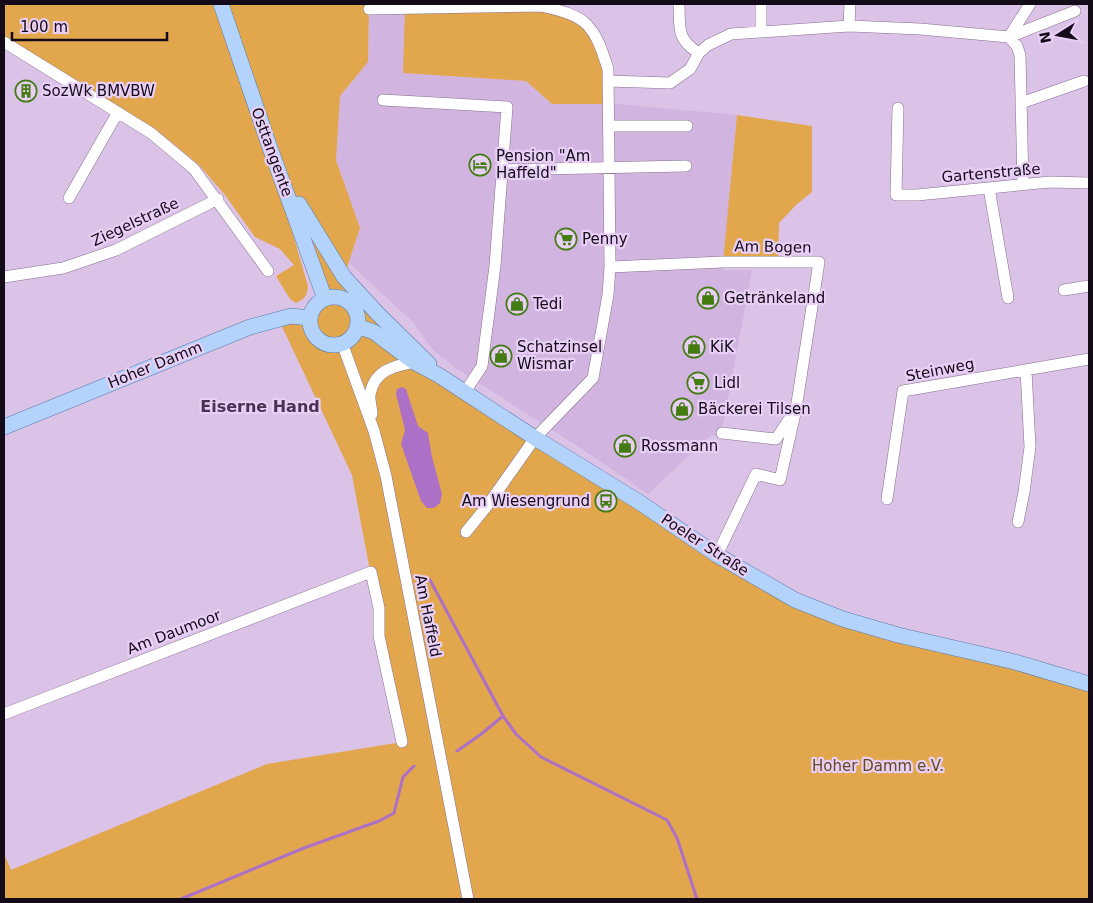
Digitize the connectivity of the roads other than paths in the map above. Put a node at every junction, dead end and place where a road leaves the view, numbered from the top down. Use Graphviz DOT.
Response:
graph roads {
  1 [pos="221,4"];
  2 [pos="679,4"];
  3 [pos="761,4"];
  4 [pos="850,4"];
  5 [pos="1030,4"];
  6 [pos="369,9"];
  7 [pos="1075,11"];
  8 [pos="849,26"];
  9 [pos="761,32"];
  10 [pos="1009,37"];
  11 [pos="4,42"];
  12 [pos="699,53"];
  13 [pos="608,81"];
  14 [pos="1084,81"];
  15 [pos="383,100"];
  16 [pos="1021,103"];
  17 [pos="898,108"];
  18 [pos="118,112"];
  19 [pos="609,126"];
  20 [pos="687,126"];
  21 [pos="269,145"];
  22 [pos="686,166"];
  23 [pos="610,167"];
  24 [pos="502,170"];
  25 [pos="1089,183"];
  26 [pos="1022,184"];
  27 [pos="989,188"];
  28 [pos="69,198"];
  29 [pos="218,199"];
  30 [pos="610,267"];
  31 [pos="268,271"];
  32 [pos="4,277"];
  33 [pos="1089,286"];
  34 [pos="1064,290"];
  35 [pos="1008,298"];
  36 [pos="324,299"];
  37 [pos="310,318"];
  38 [pos="357,326"];
  39 [pos="342,343"];
  40 [pos="1089,359"];
  41 [pos="414,362"];
  42 [pos="1026,370"];
  43 [pos="440,376"];
  44 [pos="465,392"];
  45 [pos="796,409"];
  46 [pos="4,427"];
  47 [pos="374,431"];
  48 [pos="722,433"];
  49 [pos="535,438"];
  50 [pos="887,499"];
  51 [pos="1018,522"];
  52 [pos="466,532"];
  53 [pos="717,555"];
  54 [pos="1089,684"];
  55 [pos="4,714"];
  56 [pos="402,742"];
  57 [pos="468,899"];
  1 -- 21 [label="main road, Osttangente"];
  2 -- 12 [label="street"];
  3 -- 9 [label="street"];
  4 -- 8 [label="street"];
  5 -- 10 [label="street"];
  6 -- 13 [label="street"];
  7 -- 10 [label="street"];
  8 -- 9 [label="street"];
  8 -- 10 [label="street"];
  9 -- 12 [label="street"];
  10 -- 16 [label="street"];
  11 -- 18 [label="street"];
  12 -- 13 [label="street"];
  13 -- 19 [label="street"];
  14 -- 16 [label="street"];
  15 -- 24 [label="street"];
  16 -- 26 [label="street"];
  17 -- 27 [label="street, Gartenstraße"];
  18 -- 28 [label="street"];
  18 -- 29 [label="street"];
  19 -- 20 [label="street"];
  19 -- 23 [label="street"];
  21 -- 36 [label="main road, Osttangente"];
  21 -- 43 [label="main road"];
  22 -- 23 [label="street"];
  23 -- 24 [label="street"];
  23 -- 30 [label="street"];
  24 -- 44 [label="street"];
  25 -- 26 [label="street, Gartenstraße"];
  26 -- 27 [label="street, Gartenstraße"];
  27 -- 35 [label="street"];
  29 -- 31 [label="street"];
  29 -- 32 [label="street, Ziegelstraße"];
  30 -- 45 [label="street, Am Bogen"];
  30 -- 49 [label="street"];
  33 -- 34 [label="street"];
  36 -- 37 [label="main road"];
  36 -- 38 [label="main road"];
  37 -- 39 [label="main road"];
  37 -- 46 [label="main road, Hoher Damm"];
  38 -- 39 [label="main road"];
  38 -- 41 [label="main road, Poeler Straße"];
  39 -- 47 [label="street, Am Haffeld"];
  40 -- 42 [label="street, Steinweg"];
  41 -- 43 [label="main road, Poeler Straße"];
  41 -- 47 [label="street"];
  42 -- 50 [label="street, Steinweg"];
  42 -- 51 [label="street"];
  43 -- 44 [label="main road, Poeler Straße"];
  44 -- 49 [label="main road, Poeler Straße"];
  45 -- 48 [label="street"];
  45 -- 53 [label="street"];
  47 -- 57 [label="street, Am Haffeld"];
  49 -- 52 [label="street"];
  49 -- 53 [label="main road, Poeler Straße"];
  53 -- 54 [label="main road, Poeler Straße"];
  55 -- 56 [label="street, Am Daumoor"];
}
